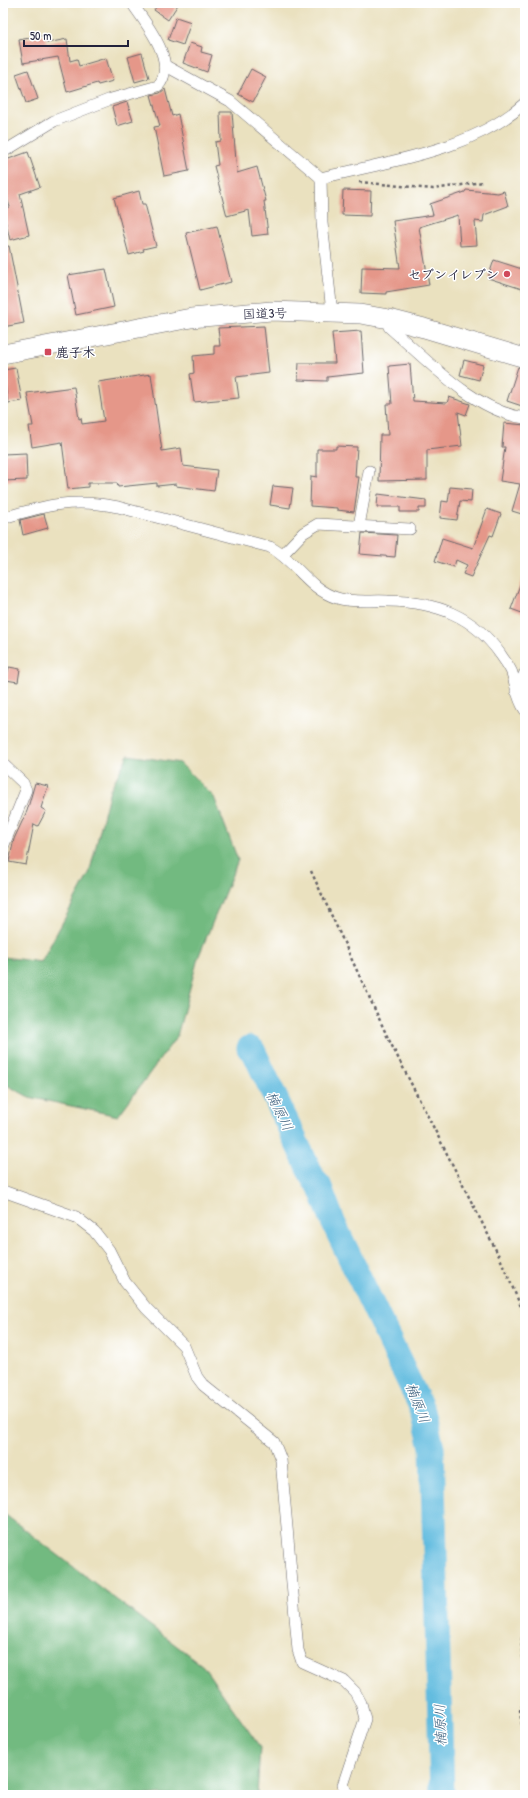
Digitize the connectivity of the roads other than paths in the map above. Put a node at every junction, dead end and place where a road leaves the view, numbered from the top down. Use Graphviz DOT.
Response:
graph roads {
  1 [pos="132,3"];
  2 [pos="166,66"];
  3 [pos="525,103"];
  4 [pos="3,152"];
  5 [pos="321,178"];
  6 [pos="332,312"];
  7 [pos="389,320"];
  8 [pos="3,354"];
  9 [pos="525,358"];
  10 [pos="525,418"];
  11 [pos="369,471"];
  12 [pos="3,518"];
  13 [pos="359,526"];
  14 [pos="410,529"];
  15 [pos="282,555"];
  16 [pos="525,673"];
  17 [pos="516,691"];
  18 [pos="525,710"];
  19 [pos="3,764"];
  20 [pos="3,847"];
  21 [pos="3,1191"];
  22 [pos="348,1795"];
  1 -- 2 [label="street"];
  2 -- 4 [label="street"];
  2 -- 5 [label="street"];
  3 -- 5 [label="street"];
  5 -- 6 [label="street"];
  6 -- 7 [label="highway, 国道3号"];
  6 -- 8 [label="highway, 国道3号"];
  7 -- 9 [label="highway, 国道3号"];
  7 -- 10 [label="street"];
  11 -- 13 [label="street"];
  12 -- 15 [label="street"];
  13 -- 14 [label="street"];
  13 -- 15 [label="street"];
  15 -- 17 [label="street"];
  16 -- 17 [label="street"];
  17 -- 18 [label="street"];
  19 -- 20 [label="street"];
  21 -- 22 [label="street"];
}
